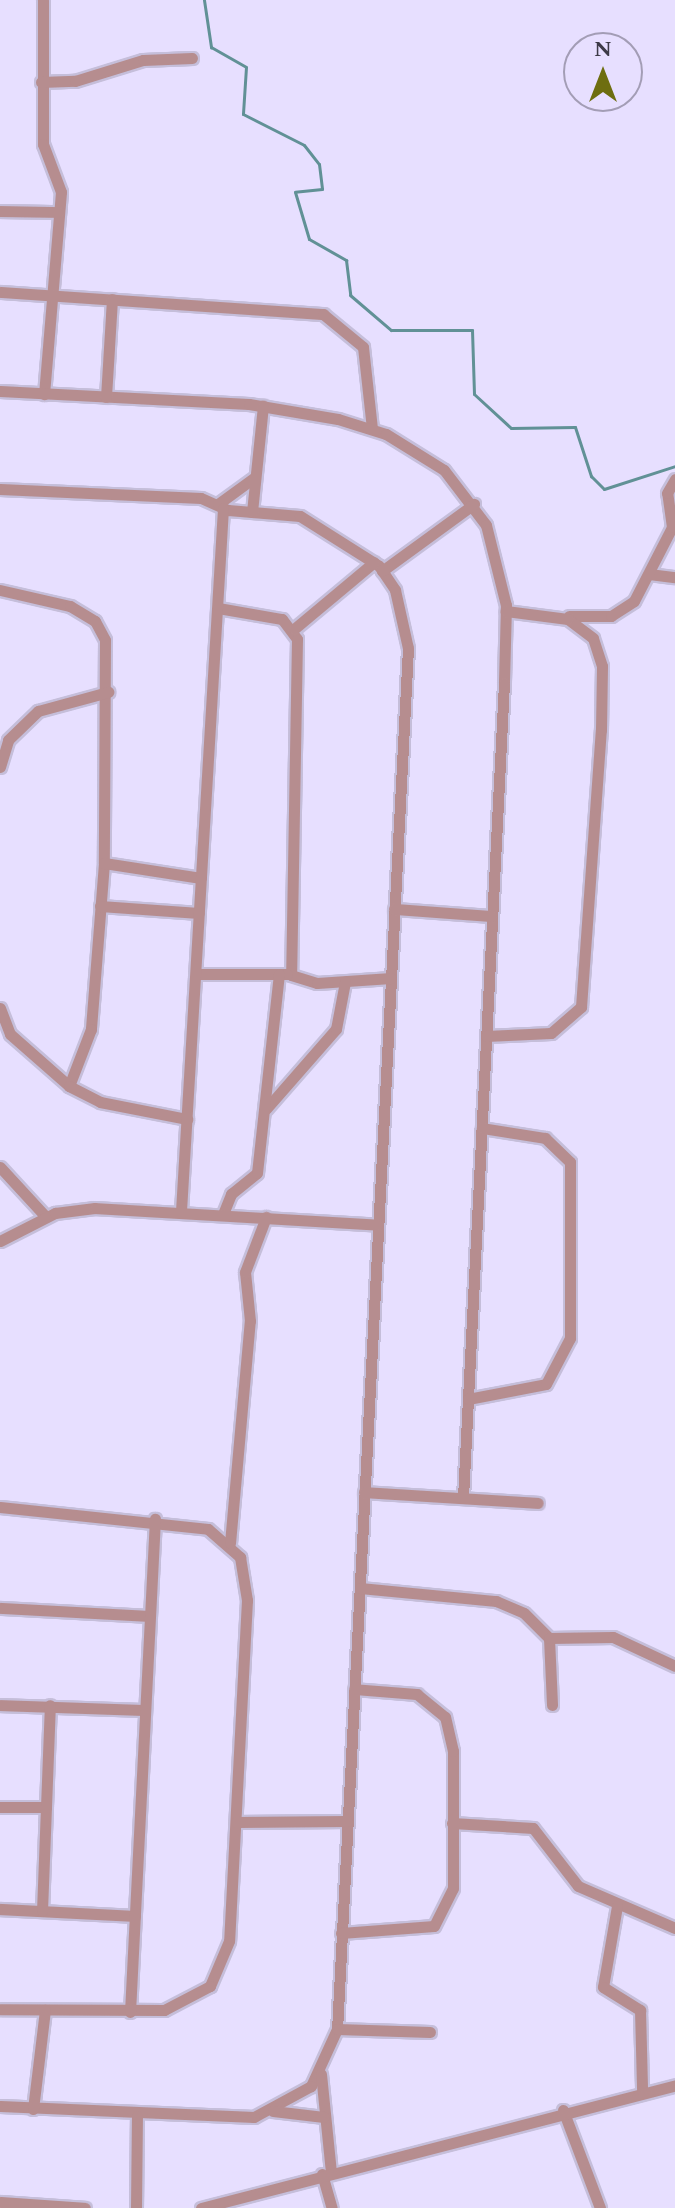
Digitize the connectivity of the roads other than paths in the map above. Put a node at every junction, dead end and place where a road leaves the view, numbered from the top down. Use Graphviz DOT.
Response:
graph roads {
  1 [pos="43,0"];
  2 [pos="192,58"];
  3 [pos="41,82"];
  4 [pos="0,211"];
  5 [pos="59,212"];
  6 [pos="0,292"];
  7 [pos="58,294"];
  8 [pos="112,299"];
  9 [pos="0,391"];
  10 [pos="44,394"];
  11 [pos="106,397"];
  12 [pos="263,406"];
  13 [pos="372,428"];
  14 [pos="255,477"];
  15 [pos="675,479"];
  16 [pos="0,489"];
  17 [pos="474,504"];
  18 [pos="221,506"];
  19 [pos="252,512"];
  20 [pos="378,567"];
  21 [pos="649,574"];
  22 [pos="675,577"];
  23 [pos="0,590"];
  24 [pos="218,608"];
  25 [pos="506,611"];
  26 [pos="560,617"];
  27 [pos="294,629"];
  28 [pos="108,692"];
  29 [pos="0,767"];
  30 [pos="104,863"];
  31 [pos="201,878"];
  32 [pos="100,906"];
  33 [pos="394,909"];
  34 [pos="199,913"];
  35 [pos="492,916"];
  36 [pos="196,974"];
  37 [pos="285,974"];
  38 [pos="391,978"];
  39 [pos="345,982"];
  40 [pos="0,1008"];
  41 [pos="486,1036"];
  42 [pos="69,1086"];
  43 [pos="265,1110"];
  44 [pos="187,1119"];
  45 [pos="482,1128"];
  46 [pos="0,1167"];
  47 [pos="181,1211"];
  48 [pos="223,1214"];
  49 [pos="46,1217"];
  50 [pos="266,1217"];
  51 [pos="377,1225"];
  52 [pos="0,1241"];
  53 [pos="468,1399"];
  54 [pos="364,1492"];
  55 [pos="463,1498"];
  56 [pos="538,1503"];
  57 [pos="0,1507"];
  58 [pos="155,1519"];
  59 [pos="230,1543"];
  60 [pos="360,1588"];
  61 [pos="0,1608"];
  62 [pos="149,1616"];
  63 [pos="549,1638"];
  64 [pos="675,1666"];
  65 [pos="354,1689"];
  66 [pos="0,1705"];
  67 [pos="50,1705"];
  68 [pos="552,1705"];
  69 [pos="145,1710"];
  70 [pos="0,1807"];
  71 [pos="46,1807"];
  72 [pos="347,1821"];
  73 [pos="236,1822"];
  74 [pos="452,1823"];
  75 [pos="617,1906"];
  76 [pos="0,1909"];
  77 [pos="42,1911"];
  78 [pos="135,1916"];
  79 [pos="675,1928"];
  80 [pos="341,1933"];
  81 [pos="0,2009"];
  82 [pos="45,2010"];
  83 [pos="130,2012"];
  84 [pos="337,2029"];
  85 [pos="430,2032"];
  86 [pos="321,2074"];
  87 [pos="675,2085"];
  88 [pos="642,2089"];
  89 [pos="0,2106"];
  90 [pos="33,2109"];
  91 [pos="273,2110"];
  92 [pos="563,2110"];
  93 [pos="137,2116"];
  94 [pos="324,2117"];
  95 [pos="326,2173"];
  96 [pos="0,2202"];
  97 [pos="85,2208"];
  98 [pos="136,2208"];
  99 [pos="201,2208"];
  100 [pos="332,2208"];
  101 [pos="600,2208"];
  1 -- 3 [label="street"];
  2 -- 3 [label="street"];
  3 -- 5 [label="street"];
  4 -- 5 [label="street"];
  5 -- 7 [label="street"];
  6 -- 7 [label="street"];
  7 -- 8 [label="street"];
  7 -- 10 [label="street"];
  8 -- 11 [label="street"];
  8 -- 13 [label="street"];
  9 -- 10 [label="street"];
  10 -- 11 [label="street"];
  11 -- 12 [label="street"];
  12 -- 13 [label="street"];
  12 -- 14 [label="street"];
  13 -- 17 [label="street"];
  14 -- 18 [label="street"];
  14 -- 19 [label="street"];
  15 -- 21 [label="street"];
  16 -- 18 [label="street"];
  17 -- 20 [label="street"];
  17 -- 25 [label="street"];
  18 -- 19 [label="street"];
  18 -- 24 [label="street"];
  19 -- 20 [label="street"];
  20 -- 27 [label="street"];
  20 -- 33 [label="street"];
  21 -- 22 [label="street"];
  21 -- 26 [label="street"];
  23 -- 28 [label="street"];
  24 -- 27 [label="street"];
  24 -- 31 [label="street"];
  25 -- 26 [label="street"];
  25 -- 35 [label="street"];
  26 -- 41 [label="street"];
  27 -- 37 [label="street"];
  28 -- 29 [label="street"];
  28 -- 30 [label="street"];
  30 -- 31 [label="street"];
  30 -- 32 [label="street"];
  31 -- 34 [label="street"];
  32 -- 34 [label="street"];
  32 -- 42 [label="street"];
  33 -- 35 [label="street"];
  33 -- 38 [label="street"];
  34 -- 36 [label="street"];
  35 -- 41 [label="street"];
  36 -- 37 [label="street"];
  36 -- 44 [label="street"];
  37 -- 39 [label="street"];
  37 -- 43 [label="street"];
  38 -- 39 [label="street"];
  38 -- 51 [label="street"];
  39 -- 43 [label="street"];
  40 -- 42 [label="street"];
  41 -- 45 [label="street"];
  42 -- 44 [label="street"];
  43 -- 48 [label="street"];
  44 -- 47 [label="street"];
  45 -- 53 [label="street"];
  45 -- 53 [label="street"];
  46 -- 49 [label="street"];
  47 -- 48 [label="street"];
  47 -- 49 [label="street"];
  48 -- 50 [label="street"];
  49 -- 52 [label="street"];
  50 -- 51 [label="street"];
  50 -- 59 [label="street"];
  51 -- 54 [label="street"];
  53 -- 55 [label="street"];
  54 -- 55 [label="street"];
  54 -- 60 [label="street"];
  55 -- 56 [label="street"];
  57 -- 58 [label="street"];
  58 -- 59 [label="street"];
  58 -- 62 [label="street"];
  59 -- 73 [label="street"];
  60 -- 63 [label="street"];
  60 -- 65 [label="street"];
  61 -- 62 [label="street"];
  62 -- 69 [label="street"];
  63 -- 64 [label="street"];
  63 -- 68 [label="street"];
  65 -- 72 [label="street"];
  65 -- 74 [label="street"];
  66 -- 67 [label="street"];
  67 -- 69 [label="street"];
  67 -- 71 [label="street"];
  69 -- 78 [label="street"];
  70 -- 71 [label="street"];
  71 -- 77 [label="street"];
  72 -- 73 [label="street"];
  72 -- 80 [label="street"];
  73 -- 83 [label="street"];
  74 -- 75 [label="street"];
  74 -- 80 [label="street"];
  75 -- 79 [label="street"];
  75 -- 88 [label="street"];
  76 -- 77 [label="street"];
  77 -- 78 [label="street"];
  78 -- 83 [label="street"];
  80 -- 84 [label="street"];
  81 -- 82 [label="street"];
  82 -- 83 [label="street"];
  82 -- 90 [label="street"];
  84 -- 85 [label="street"];
  84 -- 86 [label="street"];
  86 -- 91 [label="street"];
  86 -- 94 [label="street"];
  87 -- 88 [label="street"];
  88 -- 92 [label="street"];
  89 -- 90 [label="street"];
  90 -- 93 [label="street"];
  91 -- 93 [label="street"];
  91 -- 94 [label="street"];
  92 -- 95 [label="street"];
  92 -- 101 [label="street"];
  93 -- 98 [label="street"];
  94 -- 95 [label="street"];
  95 -- 99 [label="street"];
  95 -- 100 [label="street"];
  96 -- 97 [label="street"];
}
